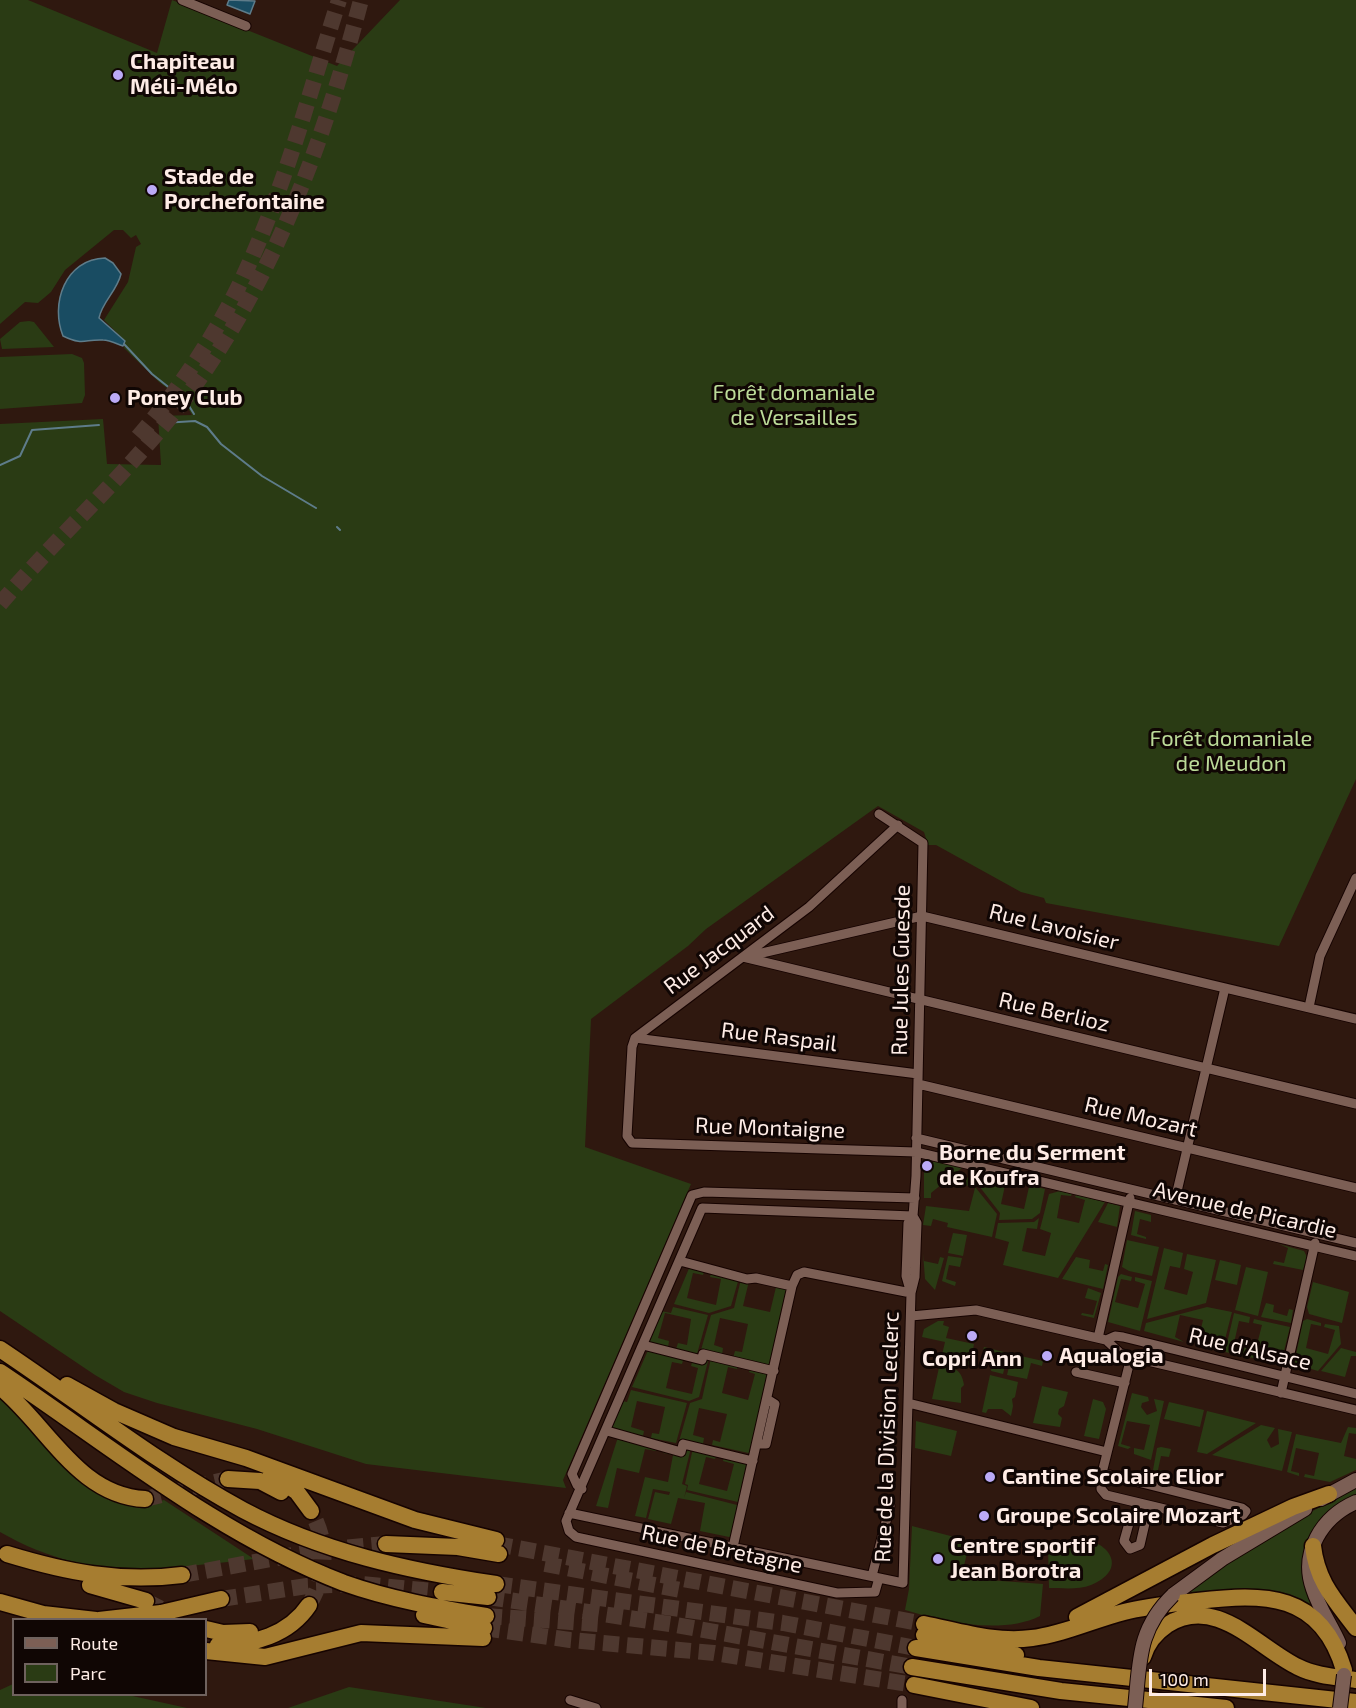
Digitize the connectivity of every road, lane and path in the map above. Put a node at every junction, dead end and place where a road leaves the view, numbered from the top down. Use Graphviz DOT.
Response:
graph roads {
  1 [pos="182,0"];
  2 [pos="246,26"];
  3 [pos="879,814"];
  4 [pos="898,825"];
  5 [pos="1356,878"];
  6 [pos="922,916"];
  7 [pos="743,957"];
  8 [pos="1225,988"];
  9 [pos="920,1000"];
  10 [pos="1309,1007"];
  11 [pos="1356,1019"];
  12 [pos="635,1038"];
  13 [pos="1208,1069"];
  14 [pos="918,1079"];
  15 [pos="1356,1104"];
  16 [pos="916,1138"];
  17 [pos="1188,1148"];
  18 [pos="916,1152"];
  19 [pos="1356,1188"];
  20 [pos="1131,1190"];
  21 [pos="704,1192"];
  22 [pos="915,1198"];
  23 [pos="1175,1200"];
  24 [pos="688,1202"];
  25 [pos="1129,1202"];
  26 [pos="702,1208"];
  27 [pos="913,1216"];
  28 [pos="1317,1234"];
  29 [pos="1356,1243"];
  30 [pos="1314,1246"];
  31 [pos="1356,1256"];
  32 [pos="680,1261"];
  33 [pos="792,1286"];
  34 [pos="911,1293"];
  35 [pos="910,1316"];
  36 [pos="1102,1339"];
  37 [pos="1136,1342"];
  38 [pos="643,1345"];
  39 [pos="1114,1347"];
  40 [pos="0,1349"];
  41 [pos="1131,1357"];
  42 [pos="33,1371"];
  43 [pos="774,1371"];
  44 [pos="0,1372"];
  45 [pos="1076,1372"];
  46 [pos="1285,1377"];
  47 [pos="1125,1383"];
  48 [pos="0,1387"];
  49 [pos="1281,1393"];
  50 [pos="1356,1394"];
  51 [pos="908,1403"];
  52 [pos="1356,1410"];
  53 [pos="606,1431"];
  54 [pos="174,1437"];
  55 [pos="1107,1452"];
  56 [pos="753,1461"];
  57 [pos="1102,1473"];
  58 [pos="228,1479"];
  59 [pos="1356,1480"];
  60 [pos="582,1489"];
  61 [pos="1329,1494"];
  62 [pos="145,1499"];
  63 [pos="890,1506"];
  64 [pos="1352,1507"];
  65 [pos="569,1513"];
  66 [pos="384,1541"];
  67 [pos="1313,1546"];
  68 [pos="733,1547"];
  69 [pos="4,1552"];
  70 [pos="182,1575"];
  71 [pos="876,1577"];
  72 [pos="903,1583"];
  73 [pos="442,1592"];
  74 [pos="221,1599"];
  75 [pos="146,1601"];
  76 [pos="0,1602"];
  77 [pos="0,1612"];
  78 [pos="20,1618"];
  79 [pos="80,1618"];
  80 [pos="116,1618"];
  81 [pos="1356,1628"];
  82 [pos="207,1629"];
  83 [pos="960,1631"];
  84 [pos="207,1644"];
  85 [pos="207,1651"];
  86 [pos="912,1667"];
  87 [pos="1139,1667"];
  88 [pos="1348,1675"];
  89 [pos="914,1685"];
  90 [pos="570,1700"];
  91 [pos="1356,1702"];
  92 [pos="1014,1707"];
  93 [pos="596,1708"];
  94 [pos="1031,1708"];
  95 [pos="1135,1708"];
  96 [pos="1226,1708"];
  97 [pos="1340,1708"];
  1 -- 2 [label="street"];
  3 -- 4 [label="street, Rue Jules Guesde"];
  4 -- 6 [label="street, Rue Jules Guesde"];
  4 -- 7 [label="street, Rue Jacquard"];
  5 -- 10 [label="street"];
  6 -- 7 [label="street, Rue Lavoisier"];
  6 -- 8 [label="street, Rue Lavoisier"];
  6 -- 9 [label="street, Rue Jules Guesde"];
  7 -- 9 [label="street, Rue Berlioz"];
  7 -- 12 [label="street, Rue Jacquard"];
  8 -- 10 [label="street, Rue Lavoisier"];
  8 -- 13 [label="street"];
  9 -- 13 [label="street, Rue Berlioz"];
  9 -- 14 [label="street, Rue Jules Guesde"];
  10 -- 11 [label="street, Rue Lavoisier"];
  12 -- 14 [label="street, Rue Raspail"];
  12 -- 18 [label="street, Rue Montaigne"];
  13 -- 15 [label="street, Rue Berlioz"];
  13 -- 17 [label="street"];
  14 -- 16 [label="street, Rue Jules Guesde"];
  14 -- 17 [label="street, Rue Mozart"];
  16 -- 18 [label="street, Rue Jules Guesde"];
  16 -- 20 [label="street"];
  17 -- 19 [label="street, Rue Mozart"];
  17 -- 23 [label="street"];
  18 -- 22 [label="street, Rue de la Division Leclerc"];
  18 -- 25 [label="street, Avenue de Picardie"];
  20 -- 23 [label="street"];
  20 -- 25 [label="street"];
  21 -- 22 [label="street"];
  21 -- 24 [label="street"];
  21 -- 26 [label="street"];
  22 -- 27 [label="street, Rue de la Division Leclerc"];
  23 -- 28 [label="street"];
  24 -- 26 [label="street"];
  24 -- 60 [label="street"];
  25 -- 30 [label="street, Avenue de Picardie"];
  25 -- 36 [label="street"];
  26 -- 27 [label="street"];
  26 -- 32 [label="street"];
  27 -- 34 [label="street, Rue de la Division Leclerc"];
  28 -- 29 [label="street"];
  28 -- 30 [label="street"];
  30 -- 31 [label="street, Avenue de Picardie"];
  30 -- 46 [label="street"];
  32 -- 33 [label="street"];
  32 -- 38 [label="street"];
  33 -- 34 [label="street"];
  33 -- 43 [label="street"];
  34 -- 35 [label="street, Rue de la Division Leclerc"];
  35 -- 36 [label="street, Rue d'Alsace"];
  35 -- 51 [label="street, Rue de la Division Leclerc"];
  36 -- 37 [label="street, Rue d'Alsace"];
  36 -- 39 [label="street"];
  37 -- 39 [label="street, Rue d'Alsace"];
  37 -- 46 [label="street, Rue d'Alsace"];
  38 -- 43 [label="street"];
  38 -- 53 [label="street"];
  39 -- 41 [label="street"];
  40 -- 42 [label="highway"];
  41 -- 47 [label="street"];
  41 -- 49 [label="street"];
  42 -- 54 [label="highway"];
  42 -- 73 [label="highway"];
  43 -- 56 [label="street"];
  44 -- 85 [label="highway"];
  45 -- 47 [label="street"];
  46 -- 49 [label="street"];
  46 -- 50 [label="street, Rue d'Alsace"];
  47 -- 55 [label="street"];
  48 -- 62 [label="highway"];
  49 -- 52 [label="street"];
  51 -- 55 [label="street"];
  51 -- 72 [label="street, Rue de la Division Leclerc"];
  53 -- 56 [label="street"];
  53 -- 60 [label="street"];
  54 -- 58 [label="highway"];
  54 -- 66 [label="highway"];
  55 -- 57 [label="street"];
  56 -- 68 [label="street"];
  57 -- 57 [label="street"];
  59 -- 61 [label="main road"];
  60 -- 65 [label="street"];
  61 -- 83 [label="highway"];
  61 -- 87 [label="main road, bridge"];
  63 -- 71 [label="street"];
  64 -- 67 [label="main road"];
  65 -- 68 [label="street, Rue de Bretagne"];
  65 -- 71 [label="street, Rue de Bretagne"];
  67 -- 81 [label="highway"];
  67 -- 88 [label="main road"];
  68 -- 71 [label="street, Rue de Bretagne"];
  69 -- 70 [label="highway"];
  69 -- 75 [label="highway"];
  71 -- 72 [label="street, Rue de Bretagne"];
  74 -- 80 [label="highway"];
  76 -- 79 [label="highway"];
  77 -- 78 [label="highway"];
  82 -- 84 [label="highway"];
  83 -- 88 [label="highway"];
  83 -- 91 [label="highway"];
  86 -- 96 [label="highway"];
  87 -- 88 [label="highway, bridge"];
  87 -- 95 [label="main road, bridge"];
  88 -- 97 [label="main road, bridge"];
  89 -- 92 [label="highway"];
  90 -- 93 [label="street"];
  92 -- 94 [label="highway"];
}
